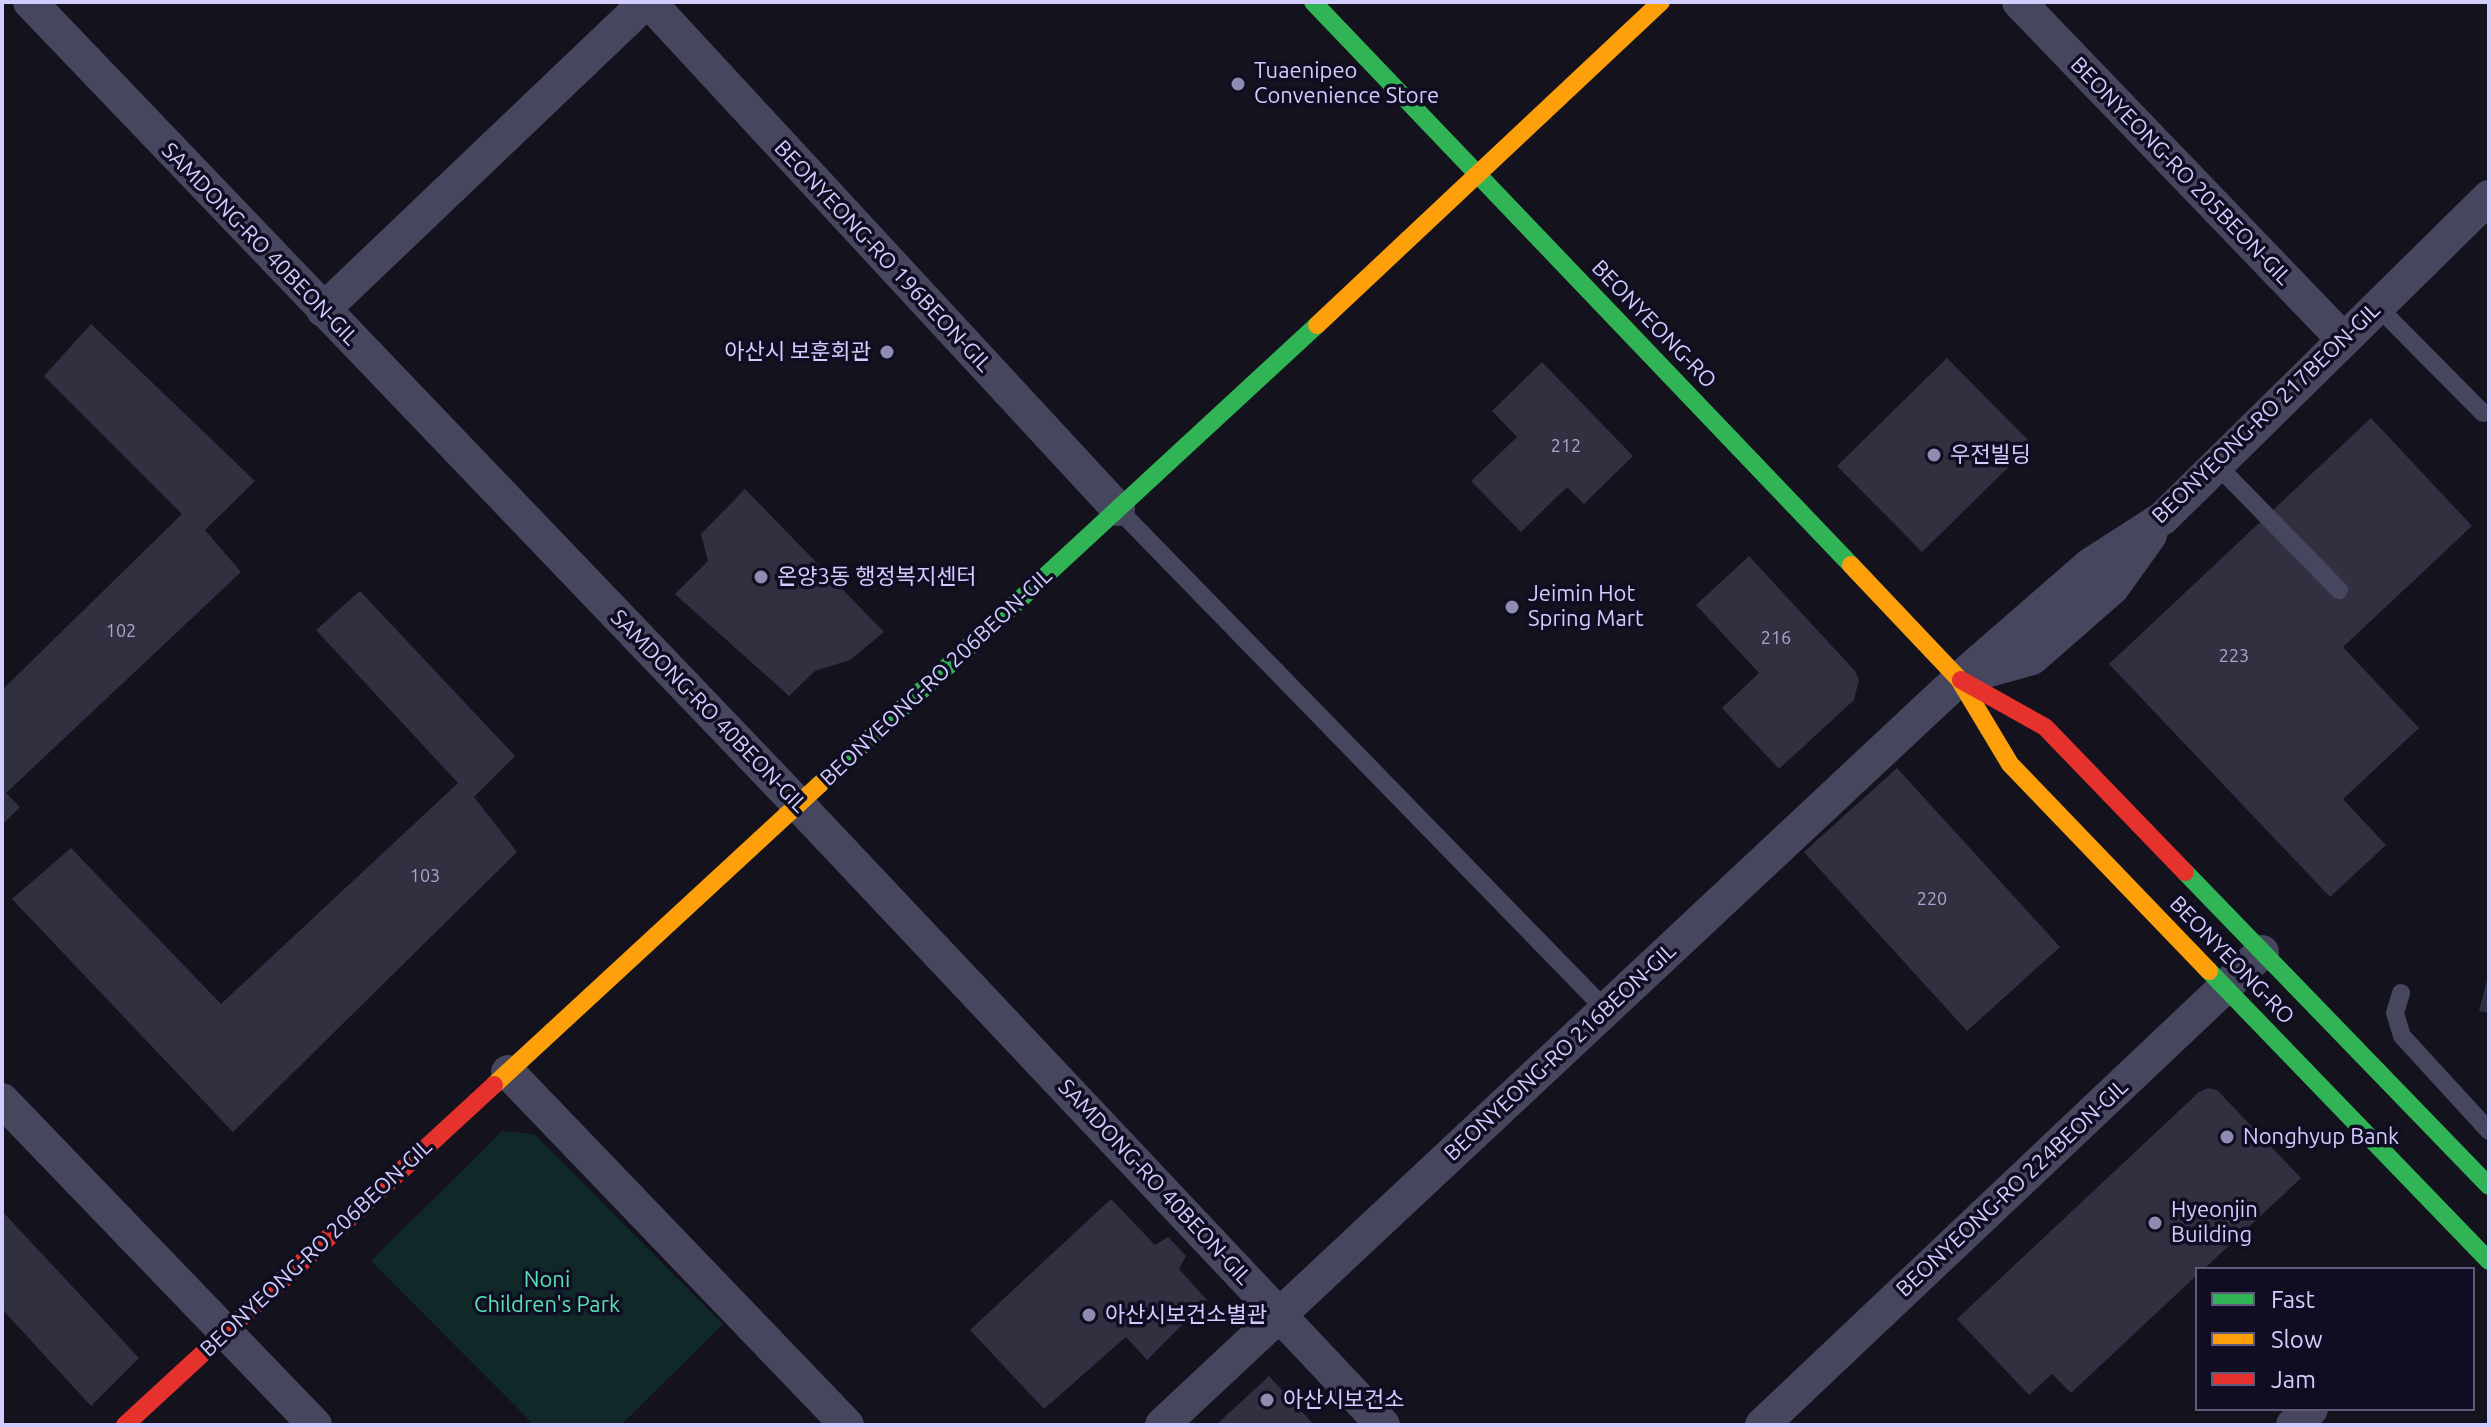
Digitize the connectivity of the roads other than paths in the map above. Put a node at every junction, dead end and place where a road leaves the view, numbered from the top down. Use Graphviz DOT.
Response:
graph roads {
  1 [pos="30,2"];
  2 [pos="648,2"];
  3 [pos="1313,2"];
  4 [pos="1661,2"];
  5 [pos="2019,2"];
  6 [pos="1479,176"];
  7 [pos="2489,197"];
  8 [pos="2377,306"];
  9 [pos="323,310"];
  10 [pos="2343,339"];
  11 [pos="2483,413"];
  12 [pos="2216,464"];
  13 [pos="1118,509"];
  14 [pos="2339,590"];
  15 [pos="1959,679"];
  16 [pos="798,804"];
  17 [pos="2262,952"];
  18 [pos="2224,988"];
  19 [pos="2401,993"];
  20 [pos="1605,1009"];
  21 [pos="508,1072"];
  22 [pos="2,1100"];
  23 [pos="2489,1131"];
  24 [pos="2489,1186"];
  25 [pos="2477,1261"];
  26 [pos="1280,1314"];
  27 [pos="225,1332"];
  28 [pos="2309,1411"];
  29 [pos="125,1425"];
  30 [pos="315,1425"];
  31 [pos="847,1425"];
  32 [pos="1162,1425"];
  33 [pos="1383,1425"];
  34 [pos="1762,1425"];
  35 [pos="2293,1425"];
  1 -- 9 [label="street, SAMDONG-RO 40BEON-GIL"];
  2 -- 9 [label="street, BEONYEONG-RO 196BEON-GIL"];
  2 -- 13 [label="street, BEONYEONG-RO 196BEON-GIL"];
  3 -- 6 [label="street, BEONYEONG-RO"];
  4 -- 6 [label="street"];
  5 -- 10 [label="street, BEONYEONG-RO 205BEON-GIL"];
  6 -- 13 [label="street, BEONYEONG-RO 206BEON-GIL"];
  6 -- 15 [label="street, BEONYEONG-RO"];
  7 -- 8 [label="street, BEONYEONG-RO 217BEON-GIL"];
  8 -- 10 [label="street, BEONYEONG-RO 217BEON-GIL"];
  8 -- 11 [label="lane"];
  9 -- 16 [label="street, SAMDONG-RO 40BEON-GIL"];
  10 -- 12 [label="street, BEONYEONG-RO 217BEON-GIL"];
  12 -- 14 [label="lane"];
  12 -- 15 [label="street, BEONYEONG-RO 217BEON-GIL"];
  13 -- 16 [label="street, BEONYEONG-RO 206BEON-GIL"];
  13 -- 20 [label="lane"];
  15 -- 17 [label="street, BEONYEONG-RO"];
  15 -- 18 [label="street, BEONYEONG-RO"];
  15 -- 20 [label="street, BEONYEONG-RO 216BEON-GIL"];
  16 -- 21 [label="street, BEONYEONG-RO 206BEON-GIL"];
  16 -- 26 [label="street, SAMDONG-RO 40BEON-GIL"];
  17 -- 18 [label="street, BEONYEONG-RO 224BEON-GIL"];
  17 -- 24 [label="street, BEONYEONG-RO"];
  18 -- 25 [label="street, BEONYEONG-RO"];
  18 -- 34 [label="street, BEONYEONG-RO 224BEON-GIL"];
  19 -- 23 [label="lane"];
  20 -- 26 [label="street, BEONYEONG-RO 216BEON-GIL"];
  21 -- 27 [label="street, BEONYEONG-RO 206BEON-GIL"];
  21 -- 31 [label="street"];
  22 -- 27 [label="street"];
  26 -- 32 [label="street, BEONYEONG-RO 216BEON-GIL"];
  26 -- 33 [label="street, SAMDONG-RO 40BEON-GIL"];
  27 -- 29 [label="street, BEONYEONG-RO 206BEON-GIL"];
  27 -- 30 [label="street"];
  28 -- 35 [label="street"];
}
